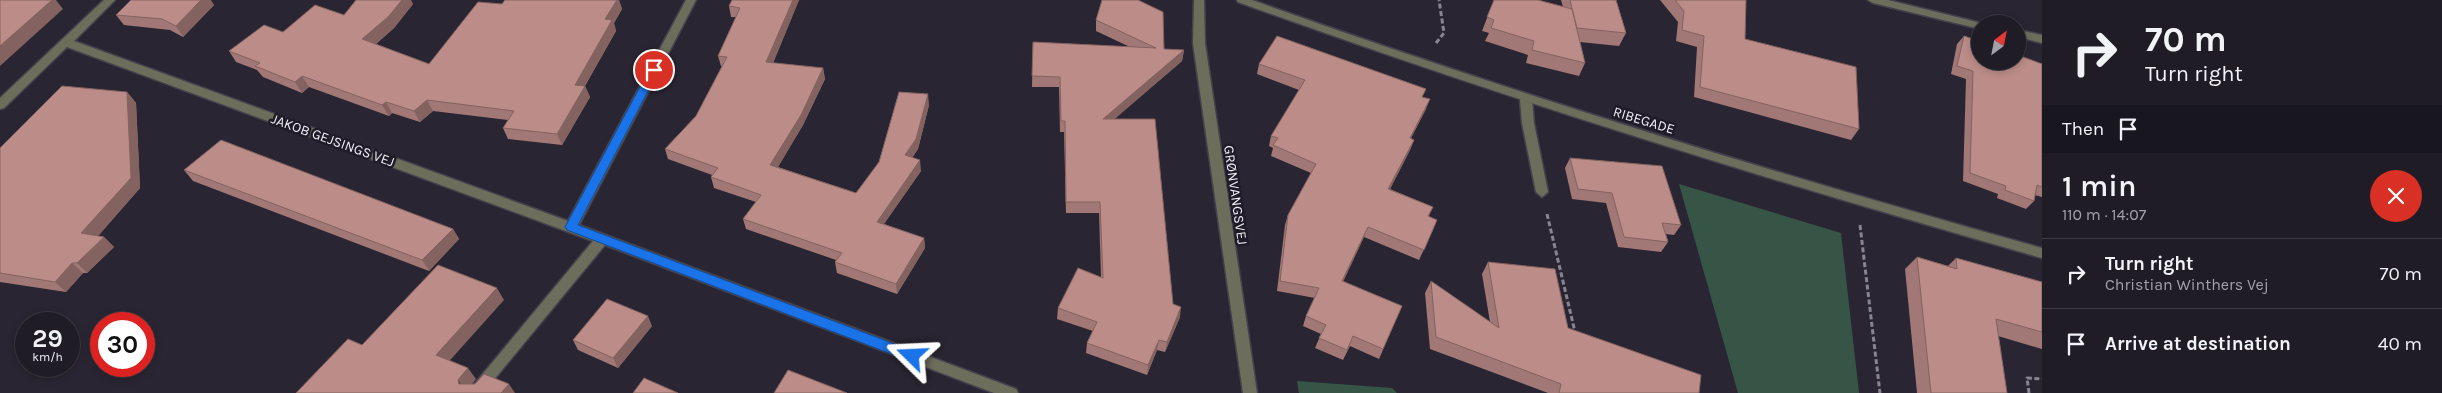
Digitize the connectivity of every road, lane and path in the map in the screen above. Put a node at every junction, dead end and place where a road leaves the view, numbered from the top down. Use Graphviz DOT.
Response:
graph roads {
  1 [pos="110,0"];
  2 [pos="691,0"];
  3 [pos="1199,0"];
  4 [pos="1242,0"];
  5 [pos="1439,0"];
  6 [pos="1874,0"];
  7 [pos="1971,23"];
  8 [pos="2026,36"];
  9 [pos="2042,40"];
  10 [pos="65,42"];
  11 [pos="1424,65"];
  12 [pos="1526,100"];
  13 [pos="0,105"];
  14 [pos="1542,192"];
  15 [pos="1857,202"];
  16 [pos="571,227"];
  17 [pos="602,239"];
  18 [pos="2042,254"];
  19 [pos="1575,334"];
  20 [pos="2042,378"];
  21 [pos="474,393"];
  22 [pos="1011,393"];
  23 [pos="1250,393"];
  24 [pos="1880,393"];
  25 [pos="2029,393"];
  1 -- 10 [label="street"];
  2 -- 16 [label="street"];
  3 -- 23 [label="street, GRØNVANGSVEJ"];
  4 -- 11 [label="street, RIBEGADE"];
  5 -- 11 [label="path"];
  6 -- 7 [label="street"];
  8 -- 9 [label="street"];
  10 -- 13 [label="street"];
  10 -- 16 [label="street, JAKOB GEJSINGS VEJ"];
  11 -- 12 [label="street, RIBEGADE"];
  12 -- 14 [label="street"];
  12 -- 15 [label="street, RIBEGADE"];
  14 -- 19 [label="path"];
  15 -- 18 [label="street, RIBEGADE"];
  15 -- 24 [label="path"];
  16 -- 17 [label="street, JAKOB GEJSINGS VEJ"];
  17 -- 21 [label="street"];
  17 -- 22 [label="street, JAKOB GEJSINGS VEJ"];
  20 -- 25 [label="path"];
}
